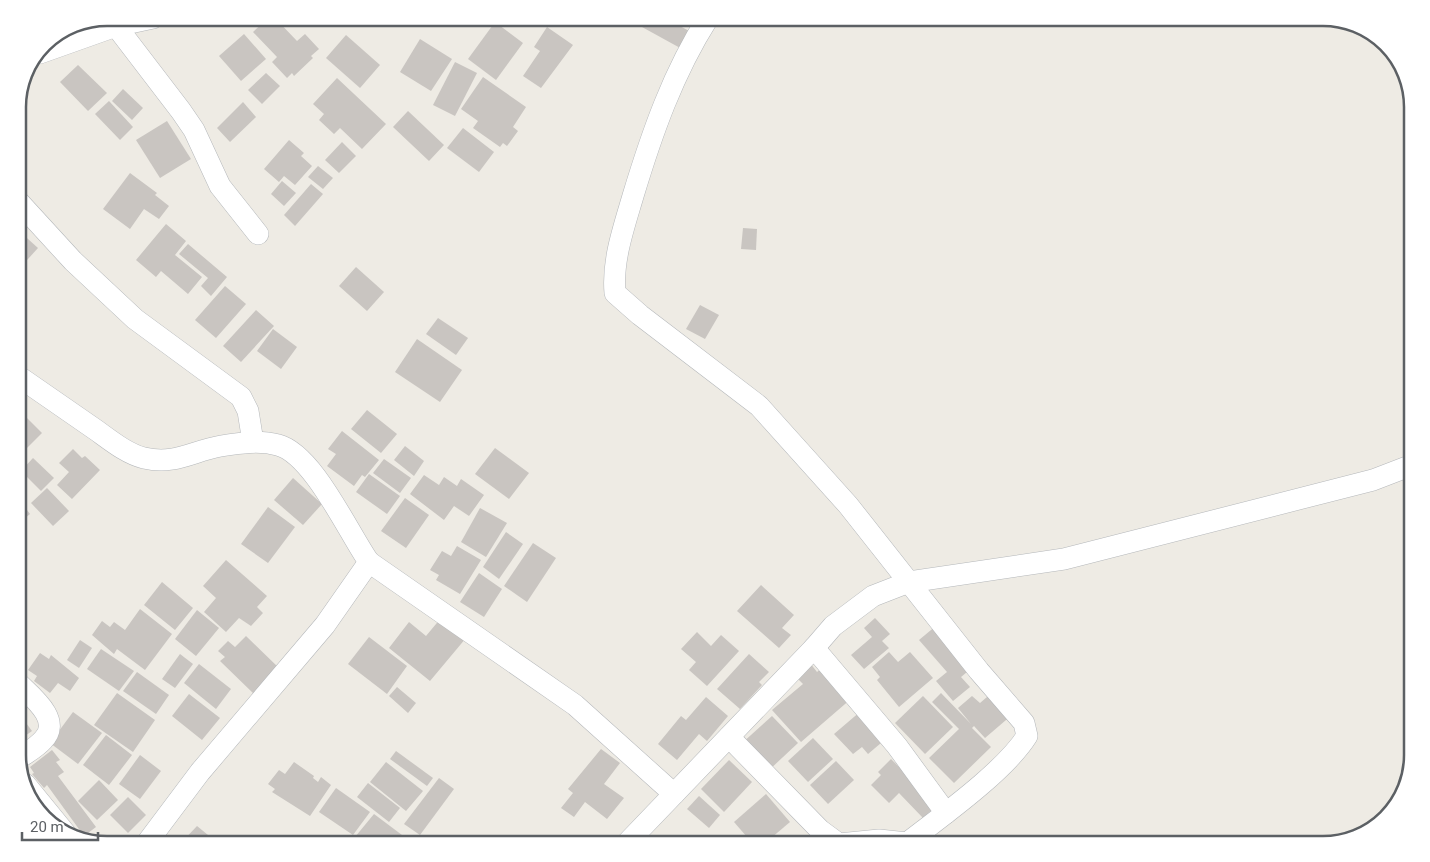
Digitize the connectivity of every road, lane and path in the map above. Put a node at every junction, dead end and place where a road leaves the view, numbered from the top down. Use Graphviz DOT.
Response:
graph roads {
  1 [pos="116,26"];
  2 [pos="704,26"];
  3 [pos="51,49"];
  4 [pos="26,210"];
  5 [pos="258,234"];
  6 [pos="26,382"];
  7 [pos="253,442"];
  8 [pos="1404,468"];
  9 [pos="369,562"];
  10 [pos="909,582"];
  11 [pos="814,648"];
  12 [pos="26,691"];
  13 [pos="729,737"];
  14 [pos="26,753"];
  15 [pos="674,794"];
  16 [pos="946,813"];
  17 [pos="152,836"];
  18 [pos="634,836"];
  19 [pos="828,836"];
  20 [pos="917,836"];
  1 -- 3 [label="street"];
  1 -- 5 [label="street"];
  2 -- 10 [label="street"];
  4 -- 7 [label="street"];
  6 -- 7 [label="street"];
  7 -- 9 [label="street"];
  8 -- 10 [label="street"];
  9 -- 15 [label="street"];
  9 -- 17 [label="street"];
  10 -- 11 [label="street"];
  10 -- 16 [label="street"];
  11 -- 13 [label="street"];
  11 -- 16 [label="street"];
  12 -- 14 [label="street"];
  13 -- 15 [label="street"];
  13 -- 19 [label="street"];
  15 -- 18 [label="street"];
  16 -- 20 [label="street"];
}
